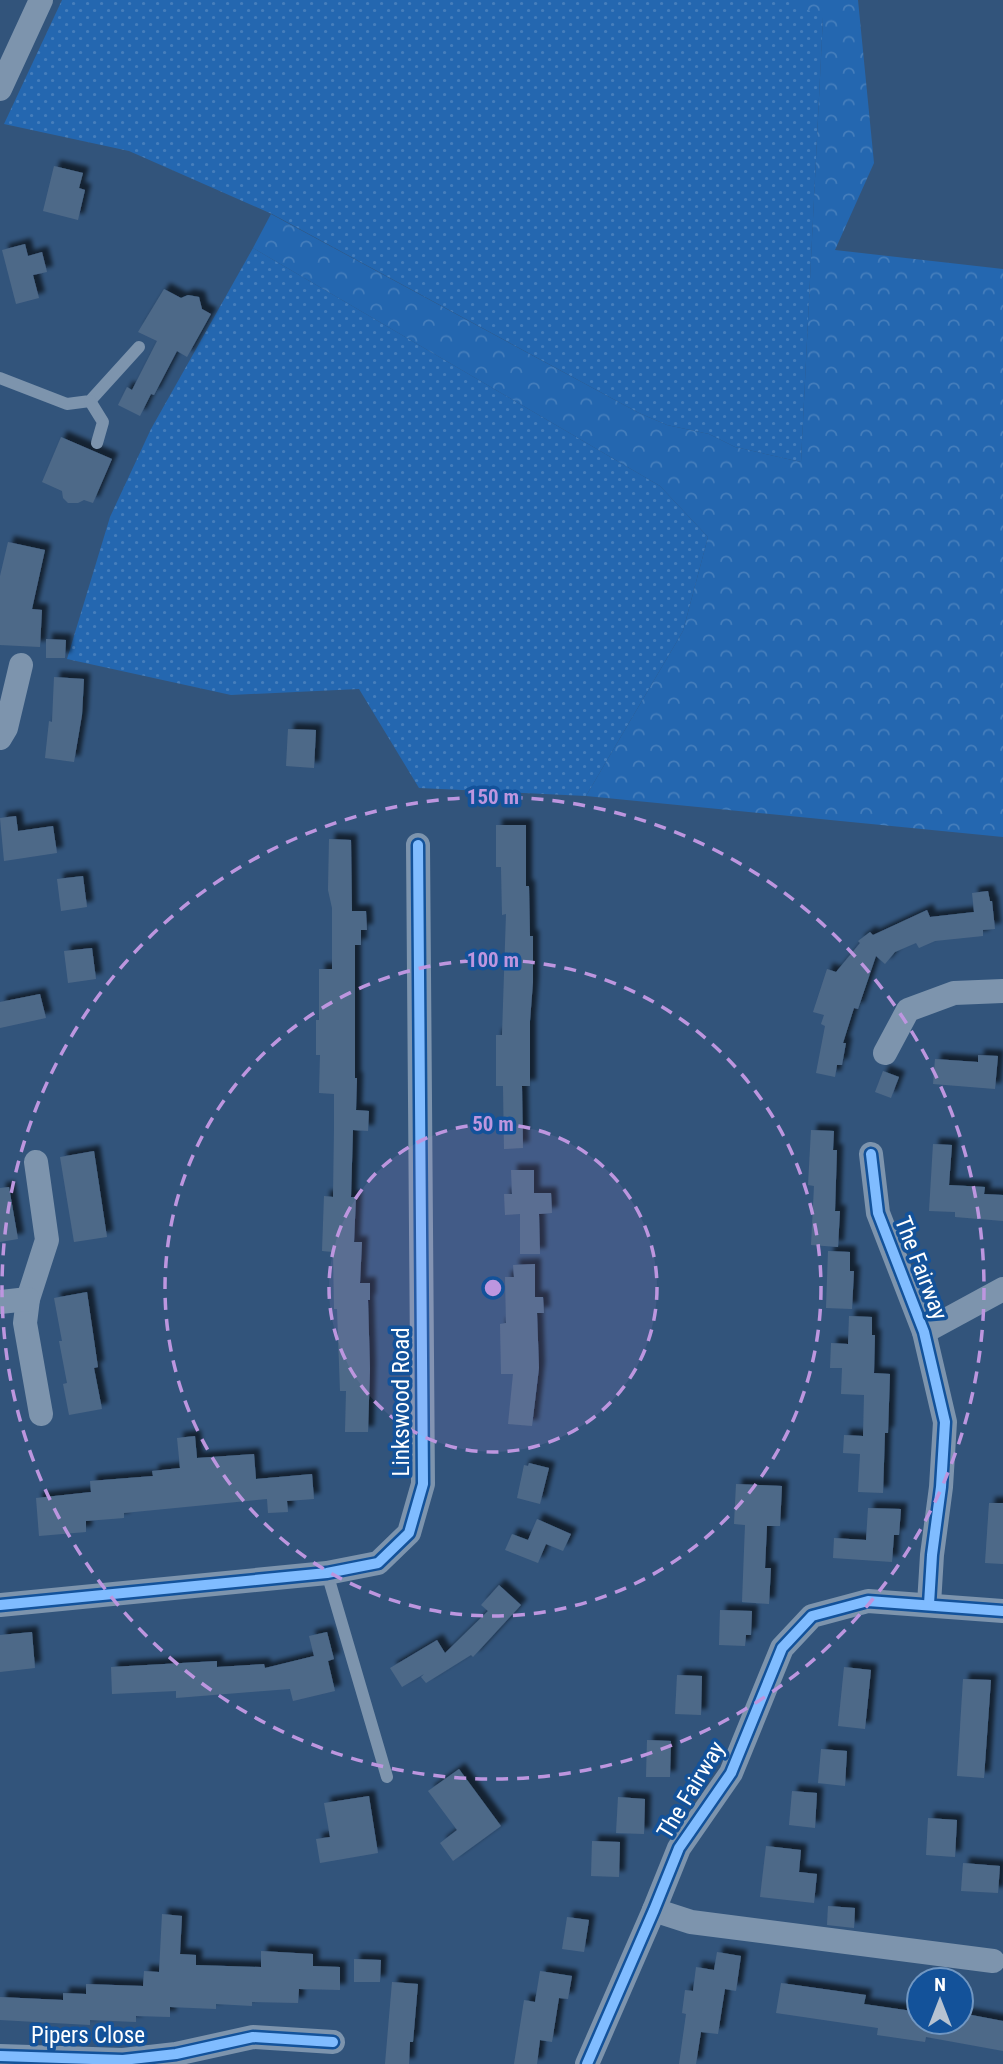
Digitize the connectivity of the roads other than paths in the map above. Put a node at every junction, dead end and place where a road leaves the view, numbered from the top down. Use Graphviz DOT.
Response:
graph roads {
  1 [pos="41,0"];
  2 [pos="0,89"];
  3 [pos="139,347"];
  4 [pos="0,378"];
  5 [pos="90,401"];
  6 [pos="97,443"];
  7 [pos="21,665"];
  8 [pos="0,738"];
  9 [pos="417,844"];
  10 [pos="1003,991"];
  11 [pos="885,1054"];
  12 [pos="871,1154"];
  13 [pos="36,1162"];
  14 [pos="1003,1289"];
  15 [pos="28,1299"];
  16 [pos="0,1302"];
  17 [pos="924,1332"];
  18 [pos="41,1414"];
  19 [pos="327,1573"];
  20 [pos="929,1604"];
  21 [pos="0,1605"];
  22 [pos="1003,1611"];
  23 [pos="387,1777"];
  24 [pos="654,1910"];
  25 [pos="993,1961"];
  26 [pos="333,2043"];
  27 [pos="0,2056"];
  28 [pos="176,2059"];
  29 [pos="587,2064"];
  1 -- 2 [label="street"];
  3 -- 5 [label="lane"];
  4 -- 5 [label="lane"];
  5 -- 6 [label="lane"];
  7 -- 8 [label="street"];
  9 -- 19 [label="street, Linkswood Road"];
  10 -- 11 [label="street"];
  12 -- 17 [label="street, The Fairway"];
  13 -- 15 [label="street"];
  14 -- 17 [label="street, The Fairway"];
  15 -- 16 [label="street"];
  15 -- 18 [label="street"];
  17 -- 20 [label="street, The Fairway"];
  19 -- 21 [label="street, Linkswood Road"];
  19 -- 23 [label="lane"];
  20 -- 22 [label="street, The Fairway"];
  20 -- 24 [label="street, The Fairway"];
  24 -- 25 [label="street"];
  24 -- 29 [label="street, The Fairway"];
  26 -- 28 [label="street, Pipers Close"];
  27 -- 28 [label="street, Pipers Close"];
}
